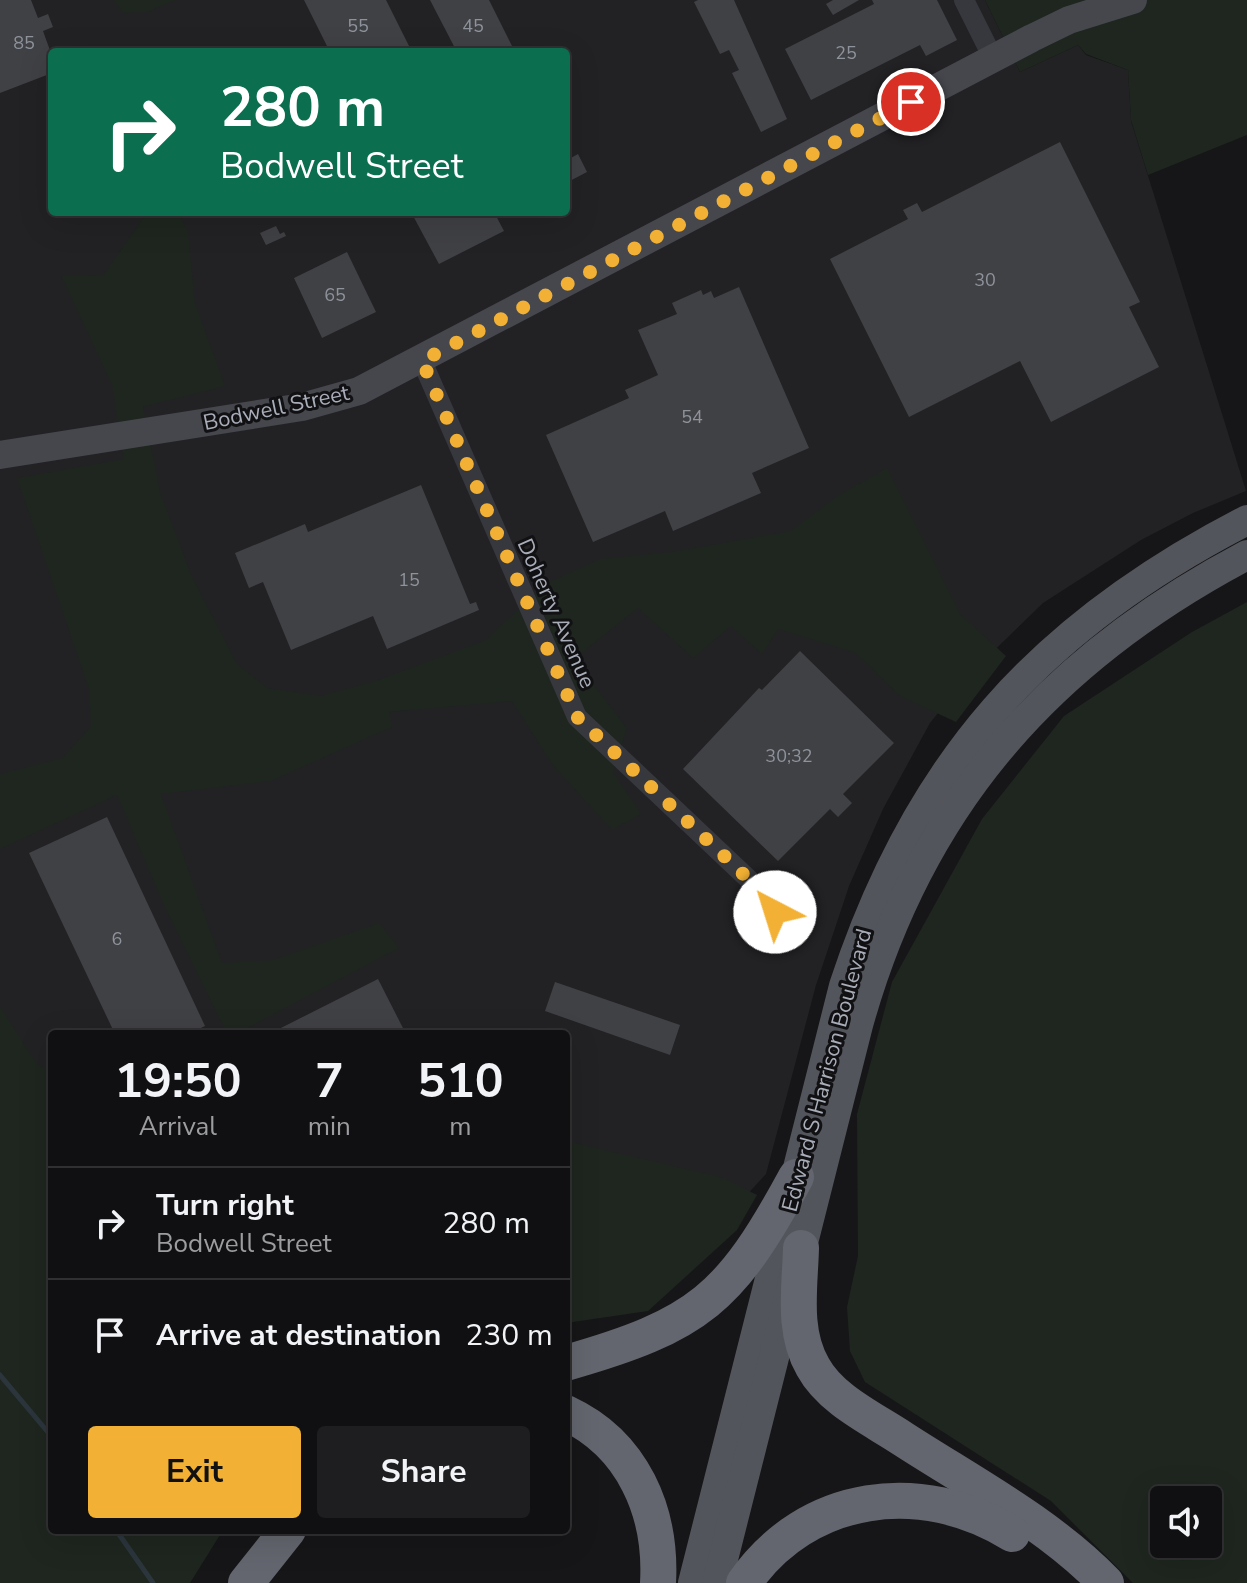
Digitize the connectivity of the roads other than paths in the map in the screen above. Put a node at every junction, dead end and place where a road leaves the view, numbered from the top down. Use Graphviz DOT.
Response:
graph roads {
  1 [pos="964,0"];
  2 [pos="1133,0"];
  3 [pos="993,58"];
  4 [pos="422,361"];
  5 [pos="0,455"];
  6 [pos="1247,520"];
  7 [pos="1247,555"];
  8 [pos="775,912"];
  9 [pos="796,1177"];
  10 [pos="801,1248"];
  11 [pos="570,1362"];
  12 [pos="570,1416"];
  13 [pos="259,1534"];
  14 [pos="285,1534"];
  15 [pos="222,1583"];
  16 [pos="246,1583"];
  17 [pos="658,1583"];
  18 [pos="693,1583"];
  19 [pos="717,1583"];
  20 [pos="744,1583"];
  21 [pos="1078,1583"];
  22 [pos="1106,1583"];
  1 -- 3 [label="street"];
  2 -- 3 [label="street, Bodwell Street"];
  3 -- 4 [label="street, Bodwell Street"];
  4 -- 5 [label="street, Bodwell Street"];
  4 -- 8 [label="street, Doherty Avenue"];
  6 -- 9 [label="main road, Edward S Harrison Boulevard"];
  7 -- 10 [label="main road, Edward S Harrison Boulevard"];
  9 -- 11 [label="highway"];
  9 -- 18 [label="main road, Edward S Harrison Boulevard"];
  10 -- 19 [label="main road, Edward S Harrison Boulevard"];
  10 -- 22 [label="highway"];
  12 -- 17 [label="highway"];
  13 -- 15 [label="highway"];
  14 -- 16 [label="highway"];
  20 -- 21 [label="highway"];
}
